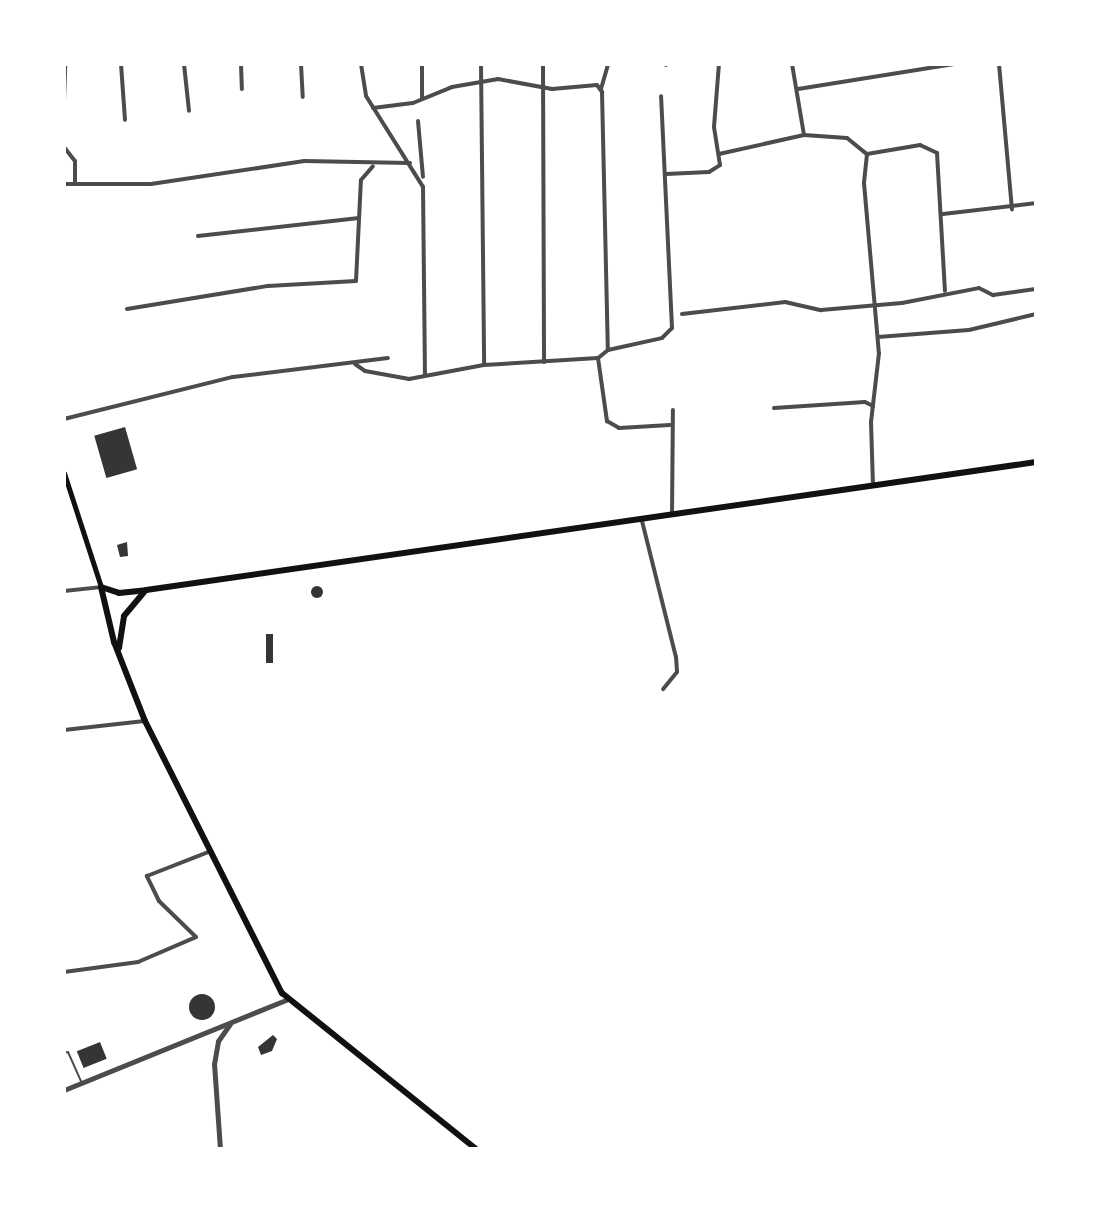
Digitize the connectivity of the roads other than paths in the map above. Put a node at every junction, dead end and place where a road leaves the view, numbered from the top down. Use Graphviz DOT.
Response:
graph roads {
  1 [pos="65,64"];
  2 [pos="121,64"];
  3 [pos="184,64"];
  4 [pos="241,64"];
  5 [pos="301,64"];
  6 [pos="361,64"];
  7 [pos="422,64"];
  8 [pos="481,64"];
  9 [pos="543,64"];
  10 [pos="608,64"];
  11 [pos="719,64"];
  12 [pos="792,64"];
  13 [pos="954,64"];
  14 [pos="999,64"];
  15 [pos="480,84"];
  16 [pos="599,87"];
  17 [pos="545,88"];
  18 [pos="242,89"];
  19 [pos="798,89"];
  20 [pos="661,96"];
  21 [pos="303,97"];
  22 [pos="422,98"];
  23 [pos="64,101"];
  24 [pos="373,108"];
  25 [pos="189,111"];
  26 [pos="125,120"];
  27 [pos="418,121"];
  28 [pos="804,135"];
  29 [pos="64,147"];
  30 [pos="719,154"];
  31 [pos="867,154"];
  32 [pos="410,163"];
  33 [pos="359,165"];
  34 [pos="373,166"];
  35 [pos="666,174"];
  36 [pos="362,176"];
  37 [pos="422,183"];
  38 [pos="64,184"];
  39 [pos="75,184"];
  40 [pos="1036,203"];
  41 [pos="1012,209"];
  42 [pos="943,214"];
  43 [pos="359,218"];
  44 [pos="198,236"];
  45 [pos="1036,289"];
  46 [pos="944,292"];
  47 [pos="874,305"];
  48 [pos="127,309"];
  49 [pos="682,314"];
  50 [pos="1033,316"];
  51 [pos="878,337"];
  52 [pos="608,350"];
  53 [pos="388,358"];
  54 [pos="598,358"];
  55 [pos="544,362"];
  56 [pos="355,364"];
  57 [pos="484,365"];
  58 [pos="425,375"];
  59 [pos="873,407"];
  60 [pos="774,408"];
  61 [pos="673,410"];
  62 [pos="64,419"];
  63 [pos="670,425"];
  64 [pos="1036,462"];
  65 [pos="64,473"];
  66 [pos="873,485"];
  67 [pos="672,516"];
  68 [pos="642,521"];
  69 [pos="101,587"];
  70 [pos="146,590"];
  71 [pos="64,591"];
  72 [pos="120,656"];
  73 [pos="663,689"];
  74 [pos="145,721"];
  75 [pos="64,730"];
  76 [pos="211,851"];
  77 [pos="64,972"];
  78 [pos="286,1000"];
  79 [pos="230,1024"];
  80 [pos="64,1053"];
  81 [pos="82,1083"];
  82 [pos="64,1090"];
  83 [pos="220,1149"];
  84 [pos="476,1149"];
  1 -- 23 [label="street"];
  2 -- 26 [label="street"];
  3 -- 25 [label="street"];
  4 -- 18 [label="street"];
  5 -- 21 [label="street"];
  6 -- 24 [label="street"];
  7 -- 22 [label="street"];
  8 -- 15 [label="street"];
  9 -- 17 [label="street"];
  10 -- 16 [label="street"];
  11 -- 30 [label="street"];
  12 -- 19 [label="street"];
  13 -- 19 [label="street"];
  14 -- 41 [label="street"];
  15 -- 17 [label="street"];
  15 -- 22 [label="street"];
  15 -- 57 [label="street"];
  16 -- 17 [label="street"];
  16 -- 52 [label="street"];
  17 -- 55 [label="street"];
  19 -- 28 [label="street"];
  20 -- 35 [label="street"];
  22 -- 24 [label="street"];
  24 -- 32 [label="street"];
  27 -- 37 [label="street"];
  28 -- 30 [label="street"];
  28 -- 31 [label="street"];
  29 -- 39 [label="street"];
  30 -- 35 [label="street"];
  31 -- 42 [label="street"];
  31 -- 47 [label="street"];
  32 -- 34 [label="street"];
  32 -- 37 [label="street"];
  33 -- 34 [label="street"];
  33 -- 36 [label="street"];
  33 -- 39 [label="street"];
  34 -- 36 [label="street"];
  35 -- 52 [label="street"];
  36 -- 43 [label="street"];
  37 -- 58 [label="street"];
  38 -- 39 [label="street"];
  40 -- 41 [label="street"];
  41 -- 42 [label="street"];
  42 -- 46 [label="street"];
  43 -- 44 [label="street"];
  43 -- 48 [label="street"];
  45 -- 46 [label="street"];
  46 -- 47 [label="street"];
  47 -- 49 [label="street"];
  47 -- 51 [label="street"];
  50 -- 51 [label="street"];
  51 -- 59 [label="street"];
  52 -- 54 [label="street"];
  53 -- 56 [label="street"];
  54 -- 55 [label="street"];
  54 -- 63 [label="street"];
  55 -- 57 [label="street"];
  56 -- 58 [label="street"];
  56 -- 62 [label="street"];
  57 -- 58 [label="street"];
  59 -- 60 [label="street"];
  59 -- 66 [label="street"];
  61 -- 63 [label="street"];
  63 -- 67 [label="street"];
  64 -- 66 [label="main road"];
  65 -- 69 [label="main road"];
  66 -- 67 [label="main road"];
  67 -- 68 [label="main road"];
  68 -- 70 [label="main road"];
  68 -- 73 [label="street"];
  69 -- 70 [label="main road"];
  69 -- 71 [label="street"];
  69 -- 72 [label="main road"];
  70 -- 72 [label="main road"];
  72 -- 74 [label="main road"];
  74 -- 75 [label="street"];
  74 -- 76 [label="main road"];
  76 -- 77 [label="street"];
  76 -- 78 [label="main road"];
  78 -- 79 [label="street"];
  78 -- 84 [label="main road"];
  79 -- 81 [label="street"];
  79 -- 83 [label="street"];
  80 -- 81 [label="lane"];
  81 -- 82 [label="street"];
}
